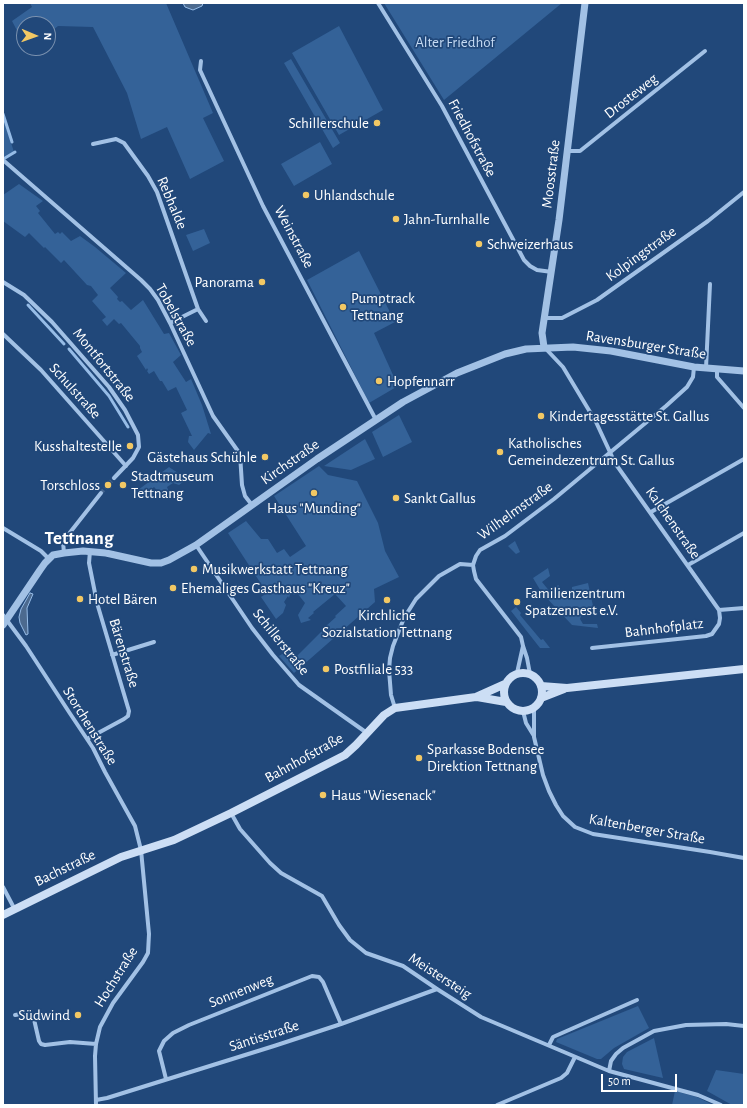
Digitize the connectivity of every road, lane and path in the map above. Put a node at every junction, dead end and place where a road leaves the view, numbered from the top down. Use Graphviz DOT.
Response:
graph roads {
  1 [pos="378,3"];
  2 [pos="585,3"];
  3 [pos="705,51"];
  4 [pos="201,61"];
  5 [pos="93,144"];
  6 [pos="567,151"];
  7 [pos="3,160"];
  8 [pos="744,192"];
  9 [pos="552,272"];
  10 [pos="3,282"];
  11 [pos="710,284"];
  12 [pos="198,308"];
  13 [pos="544,318"];
  14 [pos="206,321"];
  15 [pos="170,323"];
  16 [pos="3,334"];
  17 [pos="544,347"];
  18 [pos="694,367"];
  19 [pos="706,368"];
  20 [pos="717,370"];
  21 [pos="744,371"];
  22 [pos="744,408"];
  23 [pos="376,420"];
  24 [pos="611,452"];
  25 [pos="744,459"];
  26 [pos="126,466"];
  27 [pos="114,478"];
  28 [pos="101,493"];
  29 [pos="252,506"];
  30 [pos="651,512"];
  31 [pos="3,528"];
  32 [pos="744,534"];
  33 [pos="196,545"];
  34 [pos="90,551"];
  35 [pos="64,552"];
  36 [pos="48,559"];
  37 [pos="473,565"];
  38 [pos="688,565"];
  39 [pos="744,608"];
  40 [pos="719,610"];
  41 [pos="4,620"];
  42 [pos="154,642"];
  43 [pos="523,646"];
  44 [pos="592,648"];
  45 [pos="112,655"];
  46 [pos="744,669"];
  47 [pos="517,673"];
  48 [pos="530,674"];
  49 [pos="505,684"];
  50 [pos="541,686"];
  51 [pos="567,688"];
  52 [pos="476,697"];
  53 [pos="541,698"];
  54 [pos="506,702"];
  55 [pos="534,707"];
  56 [pos="395,708"];
  57 [pos="522,711"];
  58 [pos="367,733"];
  59 [pos="534,736"];
  60 [pos="87,739"];
  61 [pos="231,813"];
  62 [pos="141,850"];
  63 [pos="744,858"];
  64 [pos="3,887"];
  65 [pos="14,908"];
  66 [pos="3,914"];
  67 [pos="437,989"];
  68 [pos="637,1000"];
  69 [pos="15,1014"];
  70 [pos="341,1024"];
  71 [pos="744,1026"];
  72 [pos="96,1044"];
  73 [pos="549,1045"];
  74 [pos="575,1057"];
  75 [pos="609,1071"];
  76 [pos="166,1079"];
  77 [pos="96,1100"];
  78 [pos="96,1105"];
  79 [pos="497,1105"];
  80 [pos="721,1105"];
  1 -- 9 [label="street, Friedhofstraße"];
  2 -- 6 [label="street, Moosstraße"];
  3 -- 6 [label="street, Drosteweg"];
  4 -- 23 [label="street, Weinstraße"];
  5 -- 12 [label="street, Rebhalde"];
  6 -- 9 [label="street, Moosstraße"];
  7 -- 15 [label="street, Tobelstraße"];
  8 -- 13 [label="street, Kolpingstraße"];
  9 -- 13 [label="street, Moosstraße"];
  10 -- 26 [label="street, Montfortstraße"];
  11 -- 19 [label="street"];
  12 -- 14 [label="street, Rebhalde"];
  12 -- 15 [label="street"];
  13 -- 17 [label="street, Moosstraße"];
  15 -- 29 [label="street, Tobelstraße"];
  16 -- 26 [label="street, Schulstraße"];
  17 -- 18 [label="street, Ravensburger Straße"];
  17 -- 23 [label="street, Kirchstraße"];
  17 -- 24 [label="street, Kalchenstraße"];
  18 -- 19 [label="street, Ravensburger Straße"];
  18 -- 24 [label="street, Wilhelmstraße"];
  19 -- 20 [label="street, Ravensburger Straße"];
  20 -- 21 [label="street, Ravensburger Straße"];
  20 -- 22 [label="street"];
  23 -- 29 [label="street, Kirchstraße"];
  24 -- 30 [label="street, Kalchenstraße"];
  24 -- 37 [label="street, Wilhelmstraße"];
  25 -- 30 [label="street"];
  26 -- 27 [label="street, Montfortstraße"];
  28 -- 35 [label="street"];
  29 -- 33 [label="street, Kirchstraße"];
  30 -- 38 [label="street, Kalchenstraße"];
  31 -- 36 [label="street"];
  32 -- 38 [label="street"];
  33 -- 34 [label="street, Kirchstraße"];
  33 -- 58 [label="street, Schillerstraße"];
  34 -- 35 [label="street, Kirchstraße"];
  34 -- 45 [label="street, Bärenstraße"];
  35 -- 36 [label="street, Kirchstraße"];
  36 -- 41 [label="street"];
  37 -- 43 [label="street"];
  37 -- 56 [label="street"];
  38 -- 40 [label="street, Kalchenstraße"];
  39 -- 40 [label="street"];
  40 -- 44 [label="street, Bahnhofplatz"];
  41 -- 60 [label="street, Storchenstraße"];
  42 -- 45 [label="street"];
  43 -- 47 [label="street"];
  43 -- 48 [label="street"];
  45 -- 60 [label="street, Bärenstraße"];
  46 -- 51 [label="main road"];
  47 -- 48 [label="main road"];
  47 -- 49 [label="main road, Bahnhofstraße"];
  48 -- 50 [label="main road"];
  49 -- 52 [label="main road, Bahnhofstraße"];
  49 -- 54 [label="main road"];
  50 -- 51 [label="main road"];
  50 -- 53 [label="main road"];
  51 -- 53 [label="main road"];
  52 -- 54 [label="main road, Bahnhofstraße"];
  52 -- 56 [label="main road, Bahnhofstraße"];
  53 -- 55 [label="main road"];
  54 -- 57 [label="main road, Bahnhofstraße"];
  55 -- 57 [label="main road"];
  55 -- 59 [label="street, Kaltenberger Straße"];
  56 -- 58 [label="main road, Bahnhofstraße"];
  57 -- 59 [label="street, Kaltenberger Straße"];
  58 -- 61 [label="main road, Bahnhofstraße"];
  59 -- 63 [label="street, Kaltenberger Straße"];
  60 -- 62 [label="street, Storchenstraße"];
  61 -- 62 [label="main road, Bahnhofstraße"];
  61 -- 67 [label="street, Meistersteig"];
  62 -- 65 [label="main road, Bachstraße"];
  62 -- 72 [label="street, Hochstraße"];
  64 -- 65 [label="street"];
  65 -- 66 [label="main road, Bachstraße"];
  67 -- 70 [label="street, Säntisstraße"];
  67 -- 73 [label="street, Meistersteig"];
  68 -- 73 [label="street"];
  69 -- 72 [label="street"];
  70 -- 76 [label="street, Säntisstraße"];
  70 -- 76 [label="street, Sonnenweg"];
  71 -- 75 [label="street"];
  72 -- 77 [label="street, Hochstraße"];
  73 -- 74 [label="street, Meistersteig"];
  74 -- 75 [label="street, Meistersteig"];
  74 -- 79 [label="street"];
  75 -- 80 [label="street, Meistersteig"];
  76 -- 77 [label="street, Säntisstraße"];
  77 -- 78 [label="street, Hochstraße"];
}
